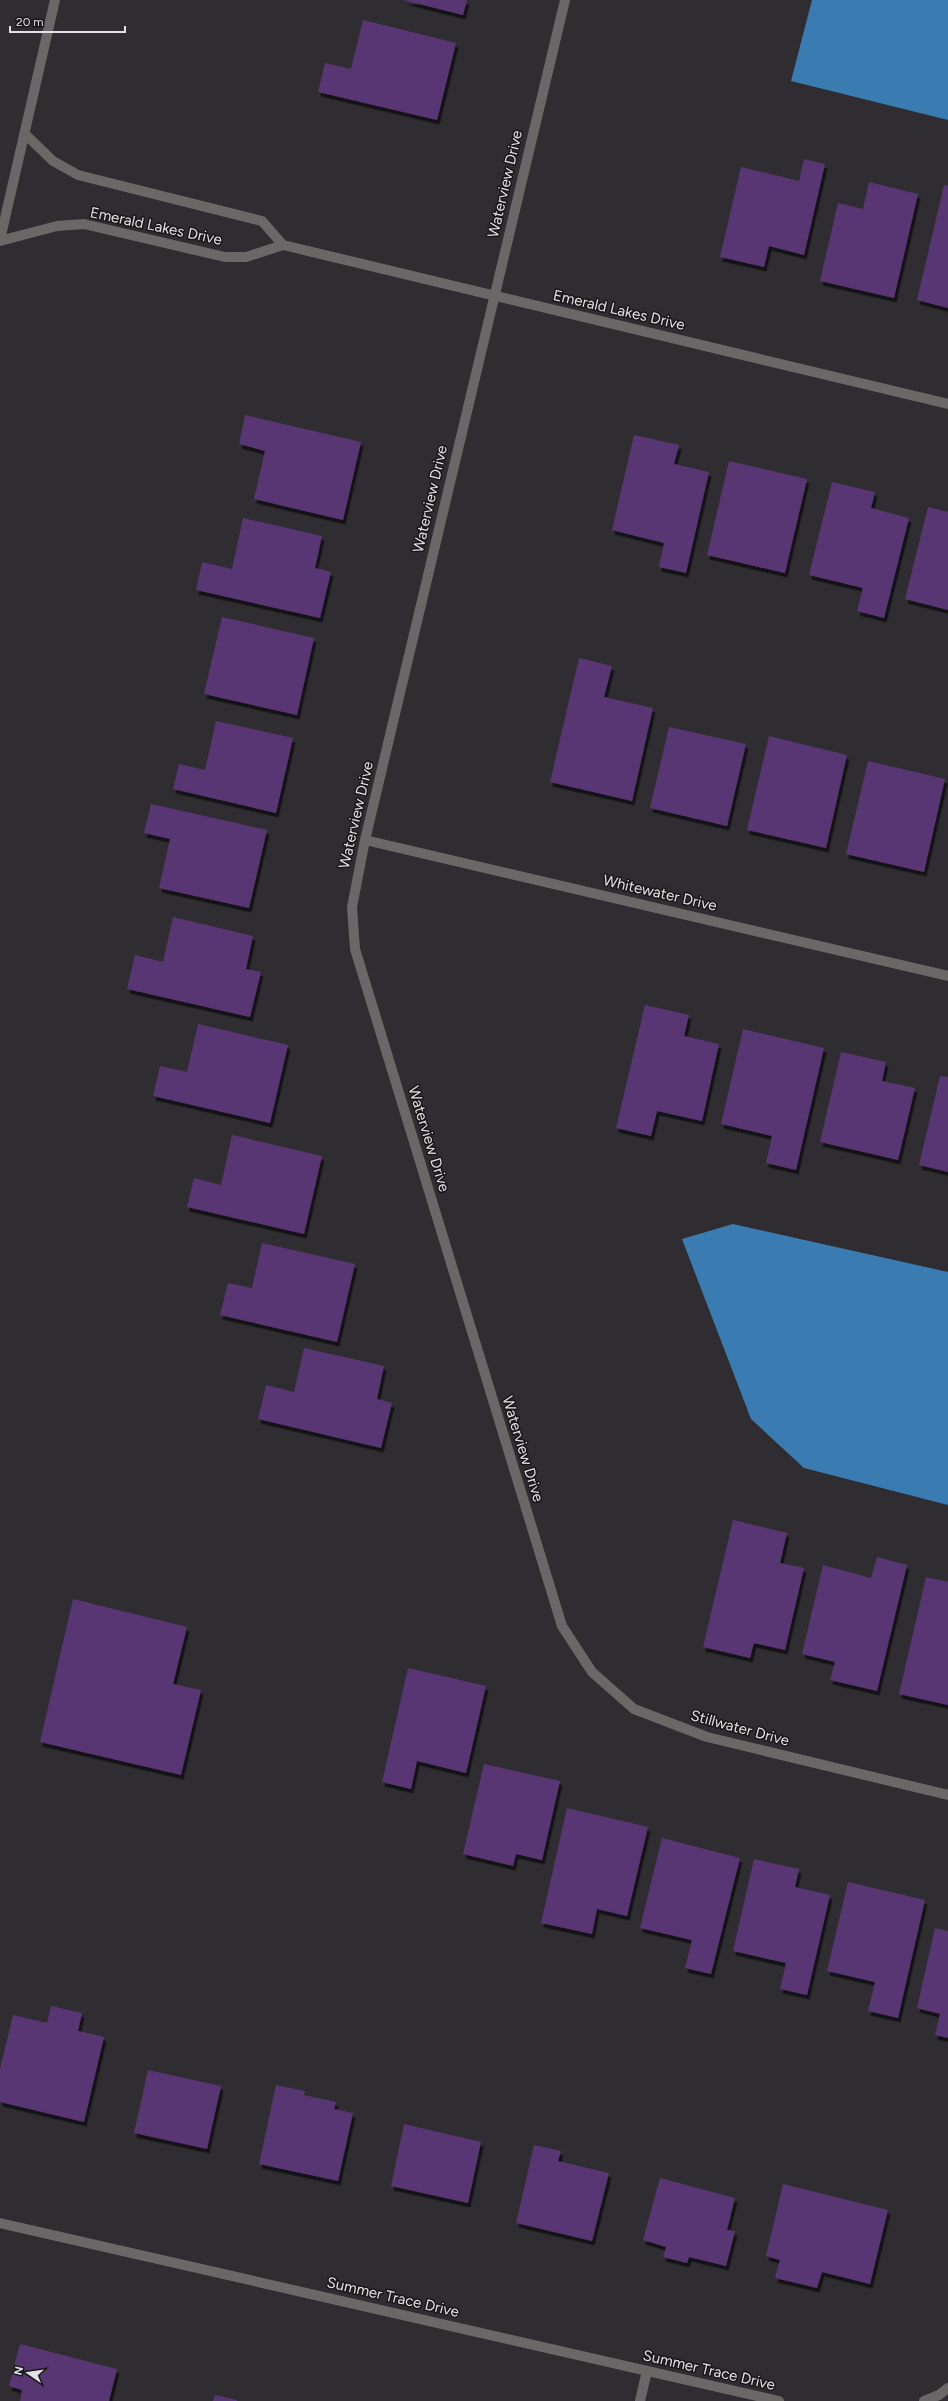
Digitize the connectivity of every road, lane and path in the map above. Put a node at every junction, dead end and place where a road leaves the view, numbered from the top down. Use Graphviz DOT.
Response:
graph roads {
  1 [pos="55,0"];
  2 [pos="565,0"];
  3 [pos="24,134"];
  4 [pos="0,241"];
  5 [pos="283,245"];
  6 [pos="494,296"];
  7 [pos="948,404"];
  8 [pos="365,840"];
  9 [pos="948,976"];
  10 [pos="562,1626"];
  11 [pos="948,1795"];
  12 [pos="0,2223"];
  13 [pos="647,2371"];
  14 [pos="948,2388"];
  15 [pos="640,2401"];
  16 [pos="779,2401"];
  17 [pos="924,2401"];
  1 -- 3 [label="street"];
  2 -- 6 [label="street, Waterview Drive"];
  3 -- 4 [label="street"];
  3 -- 5 [label="street, Emerald Lakes Drive"];
  4 -- 5 [label="street, Emerald Lakes Drive"];
  5 -- 6 [label="street, Emerald Lakes Drive"];
  6 -- 7 [label="street, Emerald Lakes Drive"];
  6 -- 8 [label="street, Waterview Drive"];
  8 -- 9 [label="street, Whitewater Drive"];
  8 -- 10 [label="street, Waterview Drive"];
  10 -- 11 [label="street, Stillwater Drive"];
  12 -- 13 [label="street, Summer Trace Drive"];
  13 -- 15 [label="street"];
  13 -- 16 [label="street, Summer Trace Drive"];
  14 -- 17 [label="street"];
}
